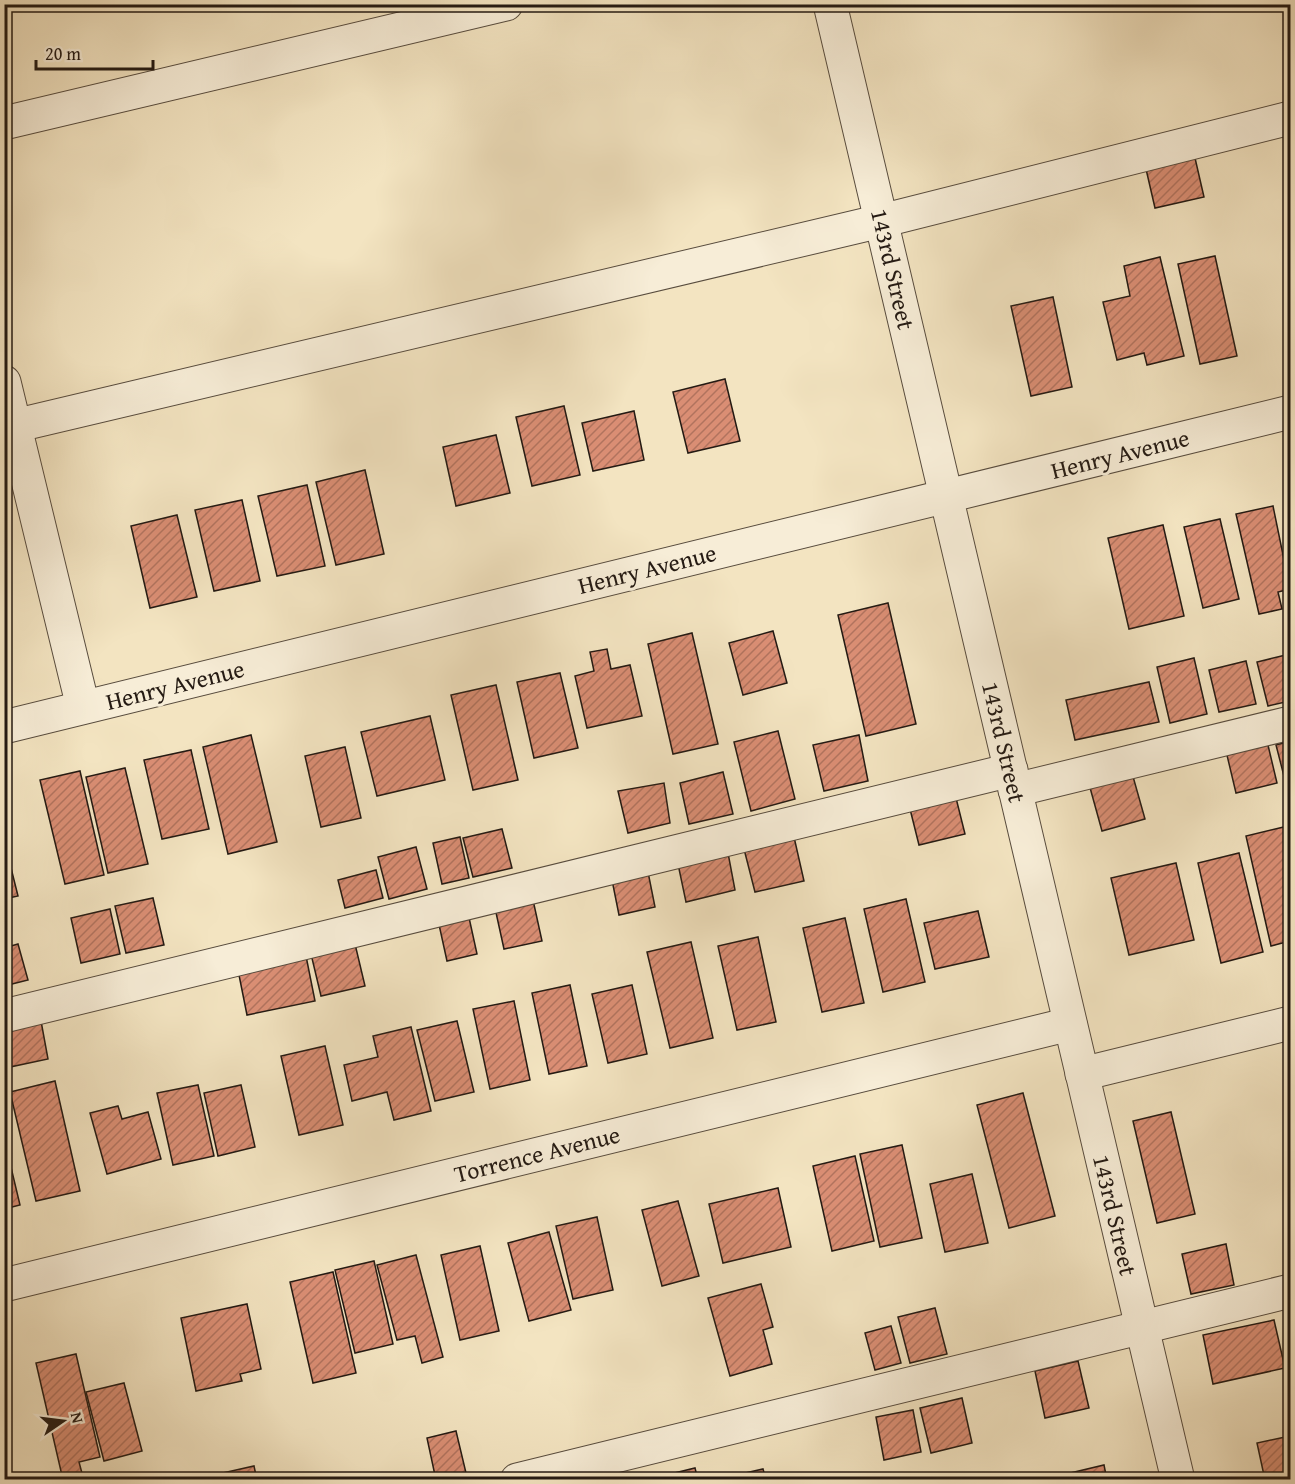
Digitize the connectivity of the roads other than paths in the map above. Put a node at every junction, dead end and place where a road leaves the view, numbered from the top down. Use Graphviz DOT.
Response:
graph roads {
  1 [pos="506,4"];
  2 [pos="830,4"];
  3 [pos="1290,118"];
  4 [pos="4,123"];
  5 [pos="881,221"];
  6 [pos="4,382"];
  7 [pos="1290,412"];
  8 [pos="14,426"];
  9 [pos="946,496"];
  10 [pos="83,707"];
  11 [pos="1290,723"];
  12 [pos="4,727"];
  13 [pos="1013,780"];
  14 [pos="4,1016"];
  15 [pos="1290,1023"];
  16 [pos="1070,1024"];
  17 [pos="1082,1074"];
  18 [pos="4,1285"];
  19 [pos="1290,1291"];
  20 [pos="1141,1327"];
  21 [pos="517,1479"];
  22 [pos="1178,1479"];
  1 -- 4 [label="street"];
  2 -- 5 [label="street, 143rd Street"];
  3 -- 5 [label="street"];
  5 -- 8 [label="street"];
  5 -- 9 [label="street, 143rd Street"];
  6 -- 8 [label="street"];
  7 -- 9 [label="street, Henry Avenue"];
  8 -- 10 [label="street"];
  9 -- 10 [label="street, Henry Avenue"];
  9 -- 13 [label="street, 143rd Street"];
  10 -- 12 [label="street, Henry Avenue"];
  11 -- 13 [label="street"];
  13 -- 14 [label="street"];
  13 -- 16 [label="street, 143rd Street"];
  15 -- 17 [label="street"];
  16 -- 17 [label="street, 143rd Street"];
  16 -- 18 [label="street, Torrence Avenue"];
  17 -- 20 [label="street, 143rd Street"];
  19 -- 20 [label="street"];
  20 -- 21 [label="street"];
  20 -- 22 [label="street, 143rd Street"];
}
